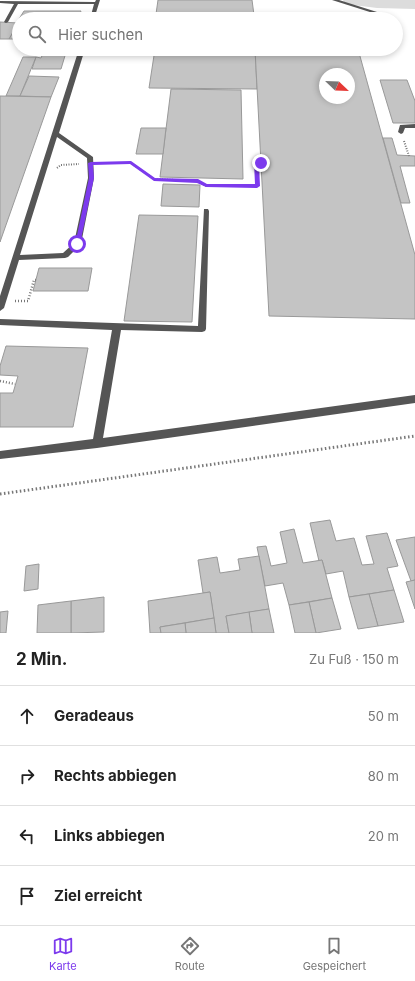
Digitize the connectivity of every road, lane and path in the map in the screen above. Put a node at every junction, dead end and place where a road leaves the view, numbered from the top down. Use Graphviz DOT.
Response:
graph roads {
  1 [pos="334,0"];
  2 [pos="0,2"];
  3 [pos="17,2"];
  4 [pos="97,2"];
  5 [pos="94,12"];
  6 [pos="375,12"];
  7 [pos="6,22"];
  8 [pos="80,56"];
  9 [pos="415,126"];
  10 [pos="401,132"];
  11 [pos="55,133"];
  12 [pos="409,156"];
  13 [pos="91,163"];
  14 [pos="261,163"];
  15 [pos="41,177"];
  16 [pos="206,211"];
  17 [pos="16,258"];
  18 [pos="36,280"];
  19 [pos="1,305"];
  20 [pos="0,322"];
  21 [pos="117,327"];
  22 [pos="0,381"];
  23 [pos="15,384"];
  24 [pos="415,399"];
  25 [pos="415,436"];
  26 [pos="97,444"];
  27 [pos="0,455"];
  28 [pos="0,494"];
  1 -- 6 [label="lane"];
  2 -- 3 [label="lane"];
  3 -- 4 [label="lane"];
  3 -- 7 [label="lane"];
  4 -- 5 [label="lane"];
  8 -- 11 [label="lane"];
  9 -- 10 [label="lane"];
  10 -- 12 [label="path"];
  11 -- 13 [label="lane"];
  11 -- 15 [label="lane"];
  13 -- 14 [label="path"];
  13 -- 15 [label="path"];
  13 -- 17 [label="lane"];
  15 -- 17 [label="lane"];
  16 -- 21 [label="lane"];
  17 -- 19 [label="lane"];
  18 -- 19 [label="path"];
  20 -- 21 [label="lane"];
  21 -- 26 [label="lane"];
  22 -- 23 [label="path"];
  24 -- 26 [label="lane"];
  25 -- 28 [label="path"];
  26 -- 27 [label="lane"];
}
